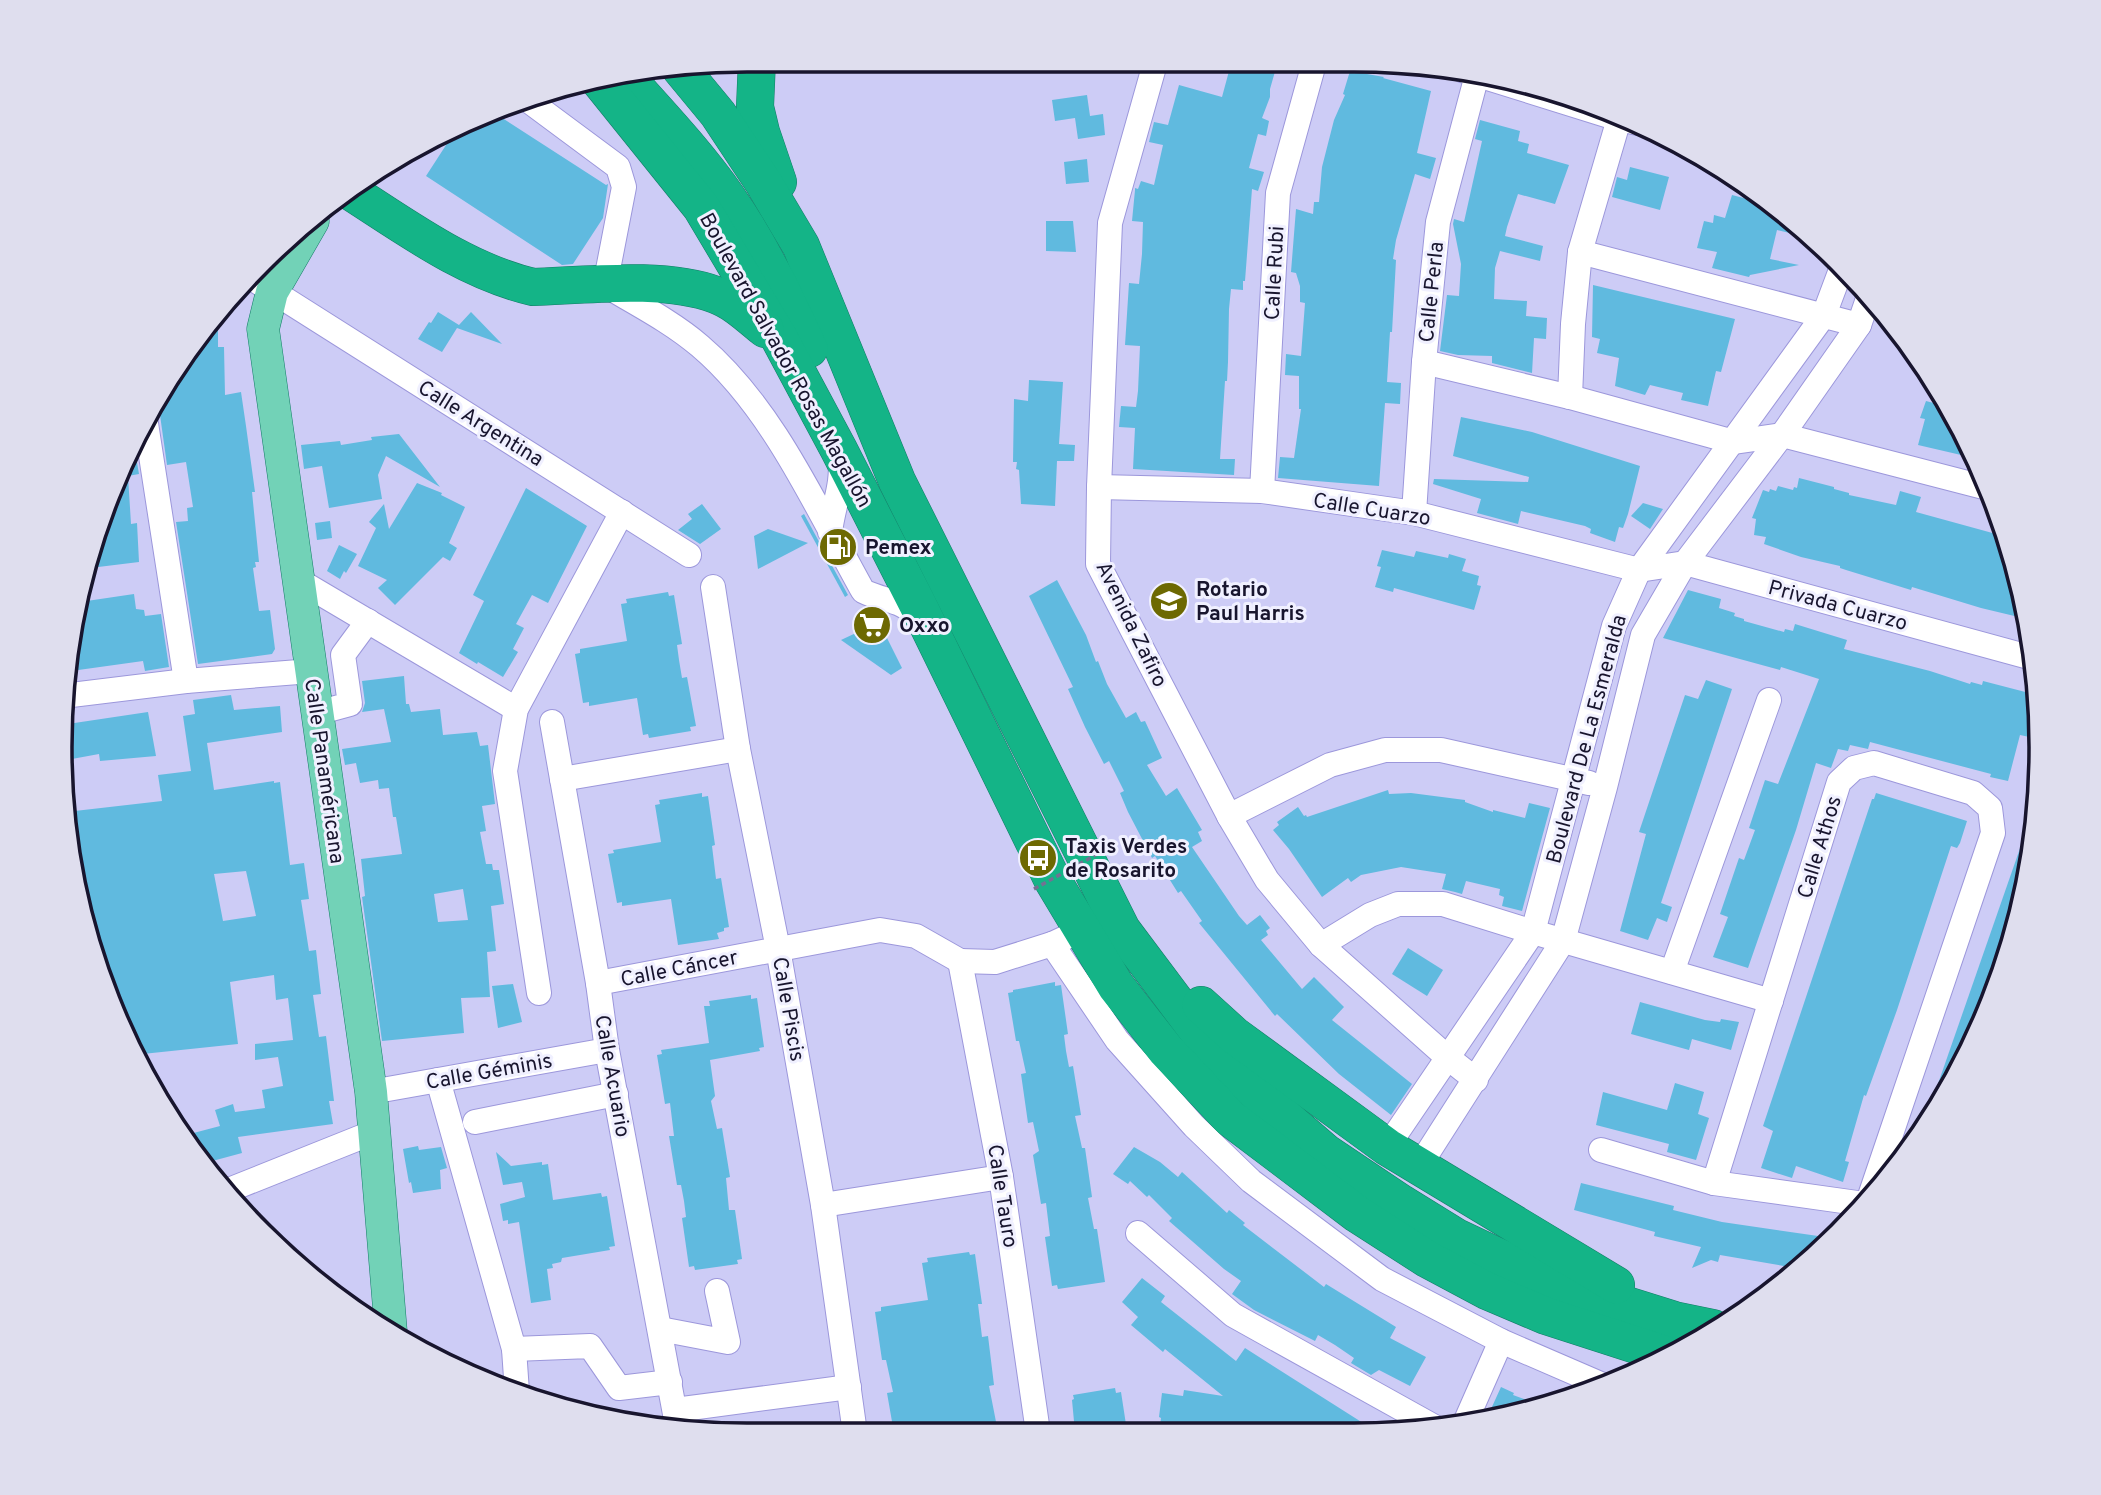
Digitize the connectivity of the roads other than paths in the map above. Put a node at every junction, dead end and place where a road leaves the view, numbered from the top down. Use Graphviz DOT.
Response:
graph roads {
  1 [pos="756,72"];
  2 [pos="1153,72"];
  3 [pos="1312,72"];
  4 [pos="686,75"];
  5 [pos="656,78"];
  6 [pos="1467,82"];
  7 [pos="631,83"];
  8 [pos="605,88"];
  9 [pos="536,106"];
  10 [pos="1626,129"];
  11 [pos="358,196"];
  12 [pos="800,246"];
  13 [pos="1580,252"];
  14 [pos="283,258"];
  15 [pos="1838,278"];
  16 [pos="261,284"];
  17 [pos="605,285"];
  18 [pos="1865,306"];
  19 [pos="1825,315"];
  20 [pos="1858,325"];
  21 [pos="779,338"];
  22 [pos="1423,362"];
  23 [pos="1570,397"];
  24 [pos="843,401"];
  25 [pos="1782,435"];
  26 [pos="148,436"];
  27 [pos="1734,442"];
  28 [pos="839,450"];
  29 [pos="897,481"];
  30 [pos="1976,485"];
  31 [pos="1098,487"];
  32 [pos="1262,491"];
  33 [pos="866,504"];
  34 [pos="622,512"];
  35 [pos="1414,513"];
  36 [pos="830,532"];
  37 [pos="690,555"];
  38 [pos="1685,563"];
  39 [pos="1639,570"];
  40 [pos="299,580"];
  41 [pos="713,587"];
  42 [pos="368,621"];
  43 [pos="929,627"];
  44 [pos="2022,655"];
  45 [pos="311,671"];
  46 [pos="186,681"];
  47 [pos="74,695"];
  48 [pos="1769,700"];
  49 [pos="516,709"];
  50 [pos="317,713"];
  51 [pos="552,722"];
  52 [pos="738,748"];
  53 [pos="562,779"];
  54 [pos="1575,779"];
  55 [pos="1605,787"];
  56 [pos="1229,816"];
  57 [pos="1122,930"];
  58 [pos="1533,932"];
  59 [pos="1066,937"];
  60 [pos="1563,941"];
  61 [pos="1321,945"];
  62 [pos="778,949"];
  63 [pos="960,961"];
  64 [pos="1672,972"];
  65 [pos="598,983"];
  66 [pos="539,993"];
  67 [pos="1771,1000"];
  68 [pos="607,1050"];
  69 [pos="1447,1057"];
  70 [pos="438,1080"];
  71 [pos="1476,1080"];
  72 [pos="371,1092"];
  73 [pos="616,1094"];
  74 [pos="475,1122"];
  75 [pos="374,1132"];
  76 [pos="1387,1147"];
  77 [pos="1601,1150"];
  78 [pos="1418,1168"];
  79 [pos="1877,1174"];
  80 [pos="1001,1177"];
  81 [pos="1714,1183"];
  82 [pos="235,1188"];
  83 [pos="1853,1202"];
  84 [pos="823,1205"];
  85 [pos="1138,1233"];
  86 [pos="717,1291"];
  87 [pos="390,1320"];
  88 [pos="1674,1320"];
  89 [pos="1702,1326"];
  90 [pos="660,1329"];
  91 [pos="1501,1341"];
  92 [pos="514,1349"];
  93 [pos="1656,1352"];
  94 [pos="1591,1380"];
  95 [pos="516,1382"];
  96 [pos="670,1382"];
  97 [pos="849,1387"];
  98 [pos="1469,1413"];
  99 [pos="676,1419"];
  100 [pos="680,1419"];
  101 [pos="1421,1419"];
  102 [pos="854,1423"];
  103 [pos="1037,1423"];
  1 -- 12 [label="highway"];
  2 -- 31 [label="street, Avenida Zafiro"];
  3 -- 32 [label="street, Calle Rubi"];
  4 -- 12 [label="highway, Boulevard Salvador Rosas Magallón"];
  5 -- 24 [label="highway"];
  6 -- 22 [label="street, Calle Perla"];
  7 -- 24 [label="highway"];
  8 -- 21 [label="highway, Boulevard Salvador Rosas Magallón"];
  9 -- 17 [label="street"];
  10 -- 13 [label="street"];
  11 -- 17 [label="highway"];
  12 -- 29 [label="highway, Boulevard Salvador Rosas Magallón"];
  13 -- 19 [label="street"];
  13 -- 23 [label="street"];
  14 -- 16 [label="main road, Calle Panaméricana"];
  15 -- 19 [label="street, Boulevard De La Esmeralda"];
  16 -- 34 [label="street, Calle Argentina"];
  16 -- 40 [label="main road, Calle Panaméricana"];
  17 -- 21 [label="highway"];
  17 -- 36 [label="street"];
  18 -- 20 [label="street, Boulevard De La Esmeralda"];
  19 -- 20 [label="street"];
  19 -- 27 [label="street, Boulevard De La Esmeralda"];
  20 -- 25 [label="street, Boulevard De La Esmeralda"];
  21 -- 28 [label="highway, Boulevard Salvador Rosas Magallón"];
  22 -- 23 [label="street"];
  22 -- 35 [label="street, Calle Perla"];
  23 -- 27 [label="street"];
  24 -- 29 [label="highway"];
  24 -- 33 [label="highway"];
  25 -- 27 [label="street"];
  25 -- 30 [label="street"];
  25 -- 38 [label="street, Boulevard De La Esmeralda"];
  26 -- 46 [label="street"];
  27 -- 39 [label="street, Boulevard De La Esmeralda"];
  28 -- 33 [label="highway, Boulevard Salvador Rosas Magallón"];
  28 -- 36 [label="street"];
  29 -- 57 [label="highway, Boulevard Salvador Rosas Magallón"];
  31 -- 32 [label="street, Calle Cuarzo"];
  31 -- 56 [label="street, Avenida Zafiro"];
  32 -- 35 [label="street, Calle Cuarzo"];
  33 -- 43 [label="highway, Boulevard Salvador Rosas Magallón"];
  34 -- 37 [label="street, Calle Argentina"];
  34 -- 49 [label="street"];
  35 -- 39 [label="street, Calle Cuarzo"];
  36 -- 43 [label="street"];
  38 -- 39 [label="street, Privada Cuarzo"];
  38 -- 44 [label="street, Privada Cuarzo"];
  38 -- 55 [label="street, Boulevard De La Esmeralda"];
  39 -- 54 [label="street, Boulevard De La Esmeralda"];
  40 -- 42 [label="street"];
  40 -- 45 [label="main road, Calle Panaméricana"];
  41 -- 52 [label="street, Calle Piscis"];
  42 -- 49 [label="street"];
  42 -- 50 [label="street"];
  43 -- 59 [label="highway, Boulevard Salvador Rosas Magallón"];
  45 -- 46 [label="street"];
  45 -- 50 [label="main road, Calle Panaméricana"];
  46 -- 47 [label="street"];
  48 -- 64 [label="street"];
  49 -- 66 [label="street"];
  50 -- 72 [label="main road, Calle Panaméricana"];
  51 -- 53 [label="street, Calle Acuario"];
  52 -- 53 [label="street"];
  52 -- 62 [label="street, Calle Piscis"];
  53 -- 65 [label="street, Calle Acuario"];
  54 -- 55 [label="street"];
  54 -- 56 [label="street"];
  54 -- 58 [label="street, Boulevard De La Esmeralda"];
  55 -- 60 [label="street, Boulevard De La Esmeralda"];
  56 -- 61 [label="street, Avenida Zafiro"];
  57 -- 76 [label="highway"];
  57 -- 88 [label="highway, Boulevard Salvador Rosas Magallón"];
  58 -- 60 [label="street"];
  58 -- 61 [label="street"];
  58 -- 69 [label="street, Boulevard De La Esmeralda"];
  59 -- 63 [label="street"];
  59 -- 91 [label="street"];
  59 -- 93 [label="highway, Boulevard Salvador Rosas Magallón"];
  60 -- 64 [label="street"];
  60 -- 71 [label="street, Boulevard De La Esmeralda"];
  61 -- 69 [label="street, Avenida Zafiro"];
  62 -- 63 [label="street, Calle Cáncer"];
  62 -- 65 [label="street, Calle Cáncer"];
  62 -- 84 [label="street, Calle Piscis"];
  63 -- 80 [label="street, Calle Tauro"];
  64 -- 67 [label="street"];
  65 -- 68 [label="street, Calle Acuario"];
  67 -- 79 [label="street, Calle Athos"];
  67 -- 81 [label="street, Calle Athos"];
  68 -- 70 [label="street, Calle Géminis"];
  68 -- 73 [label="street, Calle Acuario"];
  69 -- 71 [label="street, Avenida Zafiro"];
  69 -- 76 [label="street, Boulevard De La Esmeralda"];
  70 -- 72 [label="street, Calle Géminis"];
  70 -- 92 [label="street"];
  71 -- 78 [label="street, Boulevard De La Esmeralda"];
  72 -- 75 [label="main road, Calle Panaméricana"];
  73 -- 74 [label="street"];
  73 -- 90 [label="street, Calle Acuario"];
  75 -- 82 [label="street"];
  75 -- 87 [label="main road, Calle Panaméricana"];
  76 -- 78 [label="highway"];
  77 -- 81 [label="street"];
  78 -- 88 [label="highway"];
  80 -- 84 [label="street"];
  80 -- 103 [label="street, Calle Tauro"];
  81 -- 83 [label="street"];
  84 -- 97 [label="street, Calle Piscis"];
  85 -- 101 [label="street"];
  86 -- 90 [label="street"];
  88 -- 89 [label="highway, Boulevard Salvador Rosas Magallón"];
  90 -- 96 [label="street, Calle Acuario"];
  91 -- 94 [label="street"];
  91 -- 98 [label="street"];
  92 -- 95 [label="street"];
  92 -- 96 [label="street"];
  96 -- 99 [label="street, Calle Acuario"];
  97 -- 100 [label="street"];
  97 -- 102 [label="street, Calle Piscis"];
}
